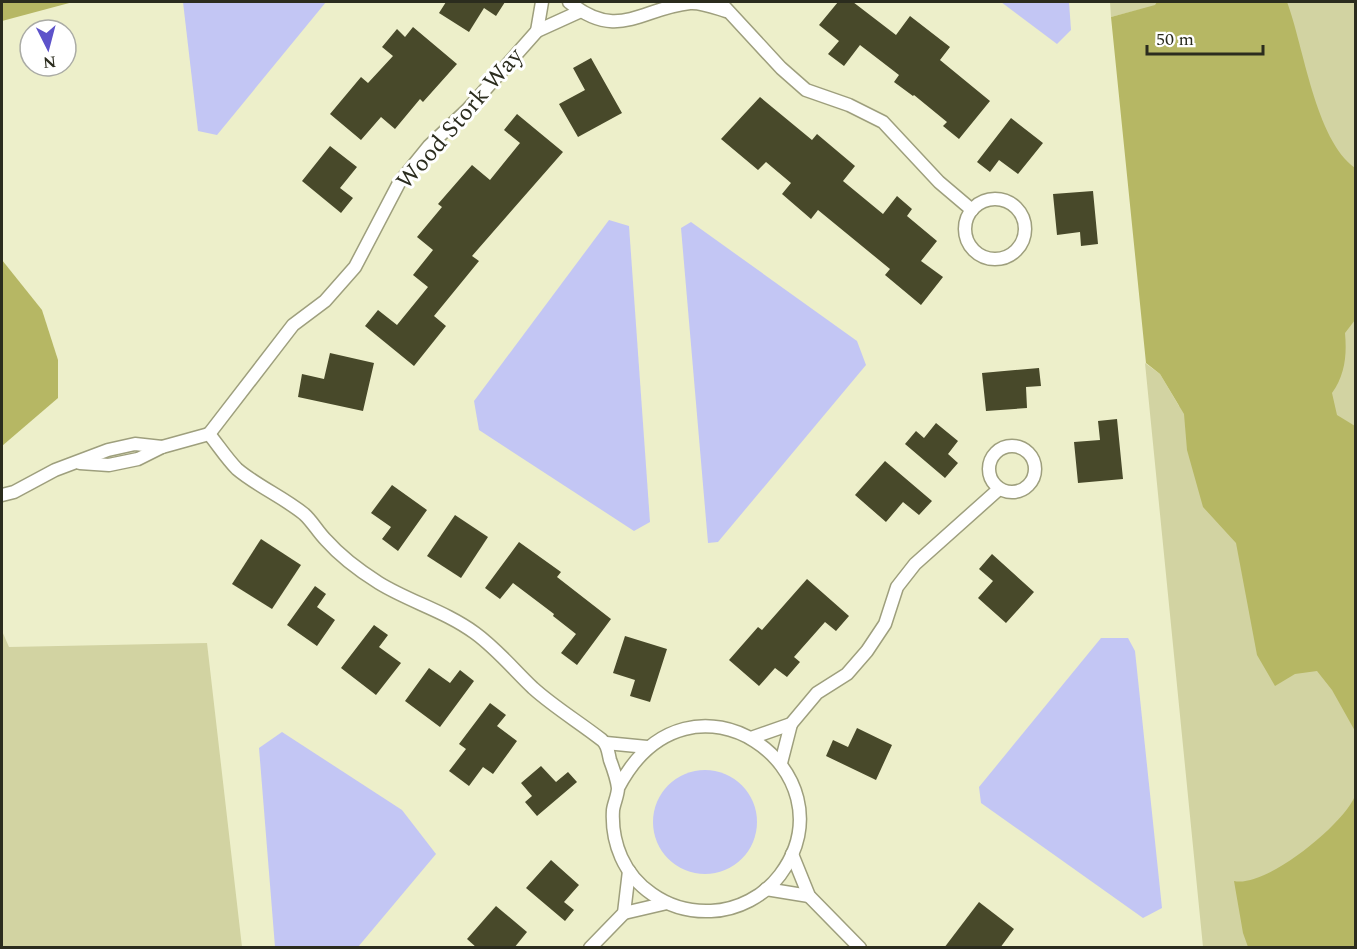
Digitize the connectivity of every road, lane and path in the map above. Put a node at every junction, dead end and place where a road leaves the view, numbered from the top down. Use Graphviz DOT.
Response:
graph roads {
  1 [pos="542,2"];
  2 [pos="569,2"];
  3 [pos="669,5"];
  4 [pos="723,6"];
  5 [pos="581,11"];
  6 [pos="537,31"];
  7 [pos="972,210"];
  8 [pos="208,434"];
  9 [pos="999,489"];
  10 [pos="2,495"];
  11 [pos="791,724"];
  12 [pos="751,738"];
  13 [pos="606,743"];
  14 [pos="647,747"];
  15 [pos="781,763"];
  16 [pos="618,788"];
  17 [pos="792,854"];
  18 [pos="629,871"];
  19 [pos="766,890"];
  20 [pos="809,896"];
  21 [pos="667,903"];
  22 [pos="624,913"];
  23 [pos="590,948"];
  24 [pos="860,948"];
  1 -- 6 [label="street, Wood Stork Way"];
  2 -- 5 [label="street"];
  3 -- 4 [label="street"];
  3 -- 5 [label="street"];
  4 -- 7 [label="street"];
  5 -- 6 [label="street, Wood Stork Way"];
  6 -- 8 [label="street, Wood Stork Way"];
  7 -- 7 [label="street"];
  8 -- 10 [label="street"];
  8 -- 13 [label="street"];
  9 -- 11 [label="street"];
  11 -- 12 [label="street"];
  11 -- 15 [label="street"];
  12 -- 14 [label="street"];
  12 -- 15 [label="street"];
  13 -- 14 [label="street"];
  13 -- 16 [label="street"];
  14 -- 16 [label="street"];
  15 -- 17 [label="street"];
  16 -- 18 [label="street"];
  17 -- 19 [label="street"];
  17 -- 20 [label="street"];
  18 -- 21 [label="street"];
  18 -- 22 [label="street"];
  19 -- 20 [label="street"];
  19 -- 21 [label="street"];
  20 -- 24 [label="street"];
  21 -- 22 [label="street"];
  22 -- 23 [label="street"];
}
